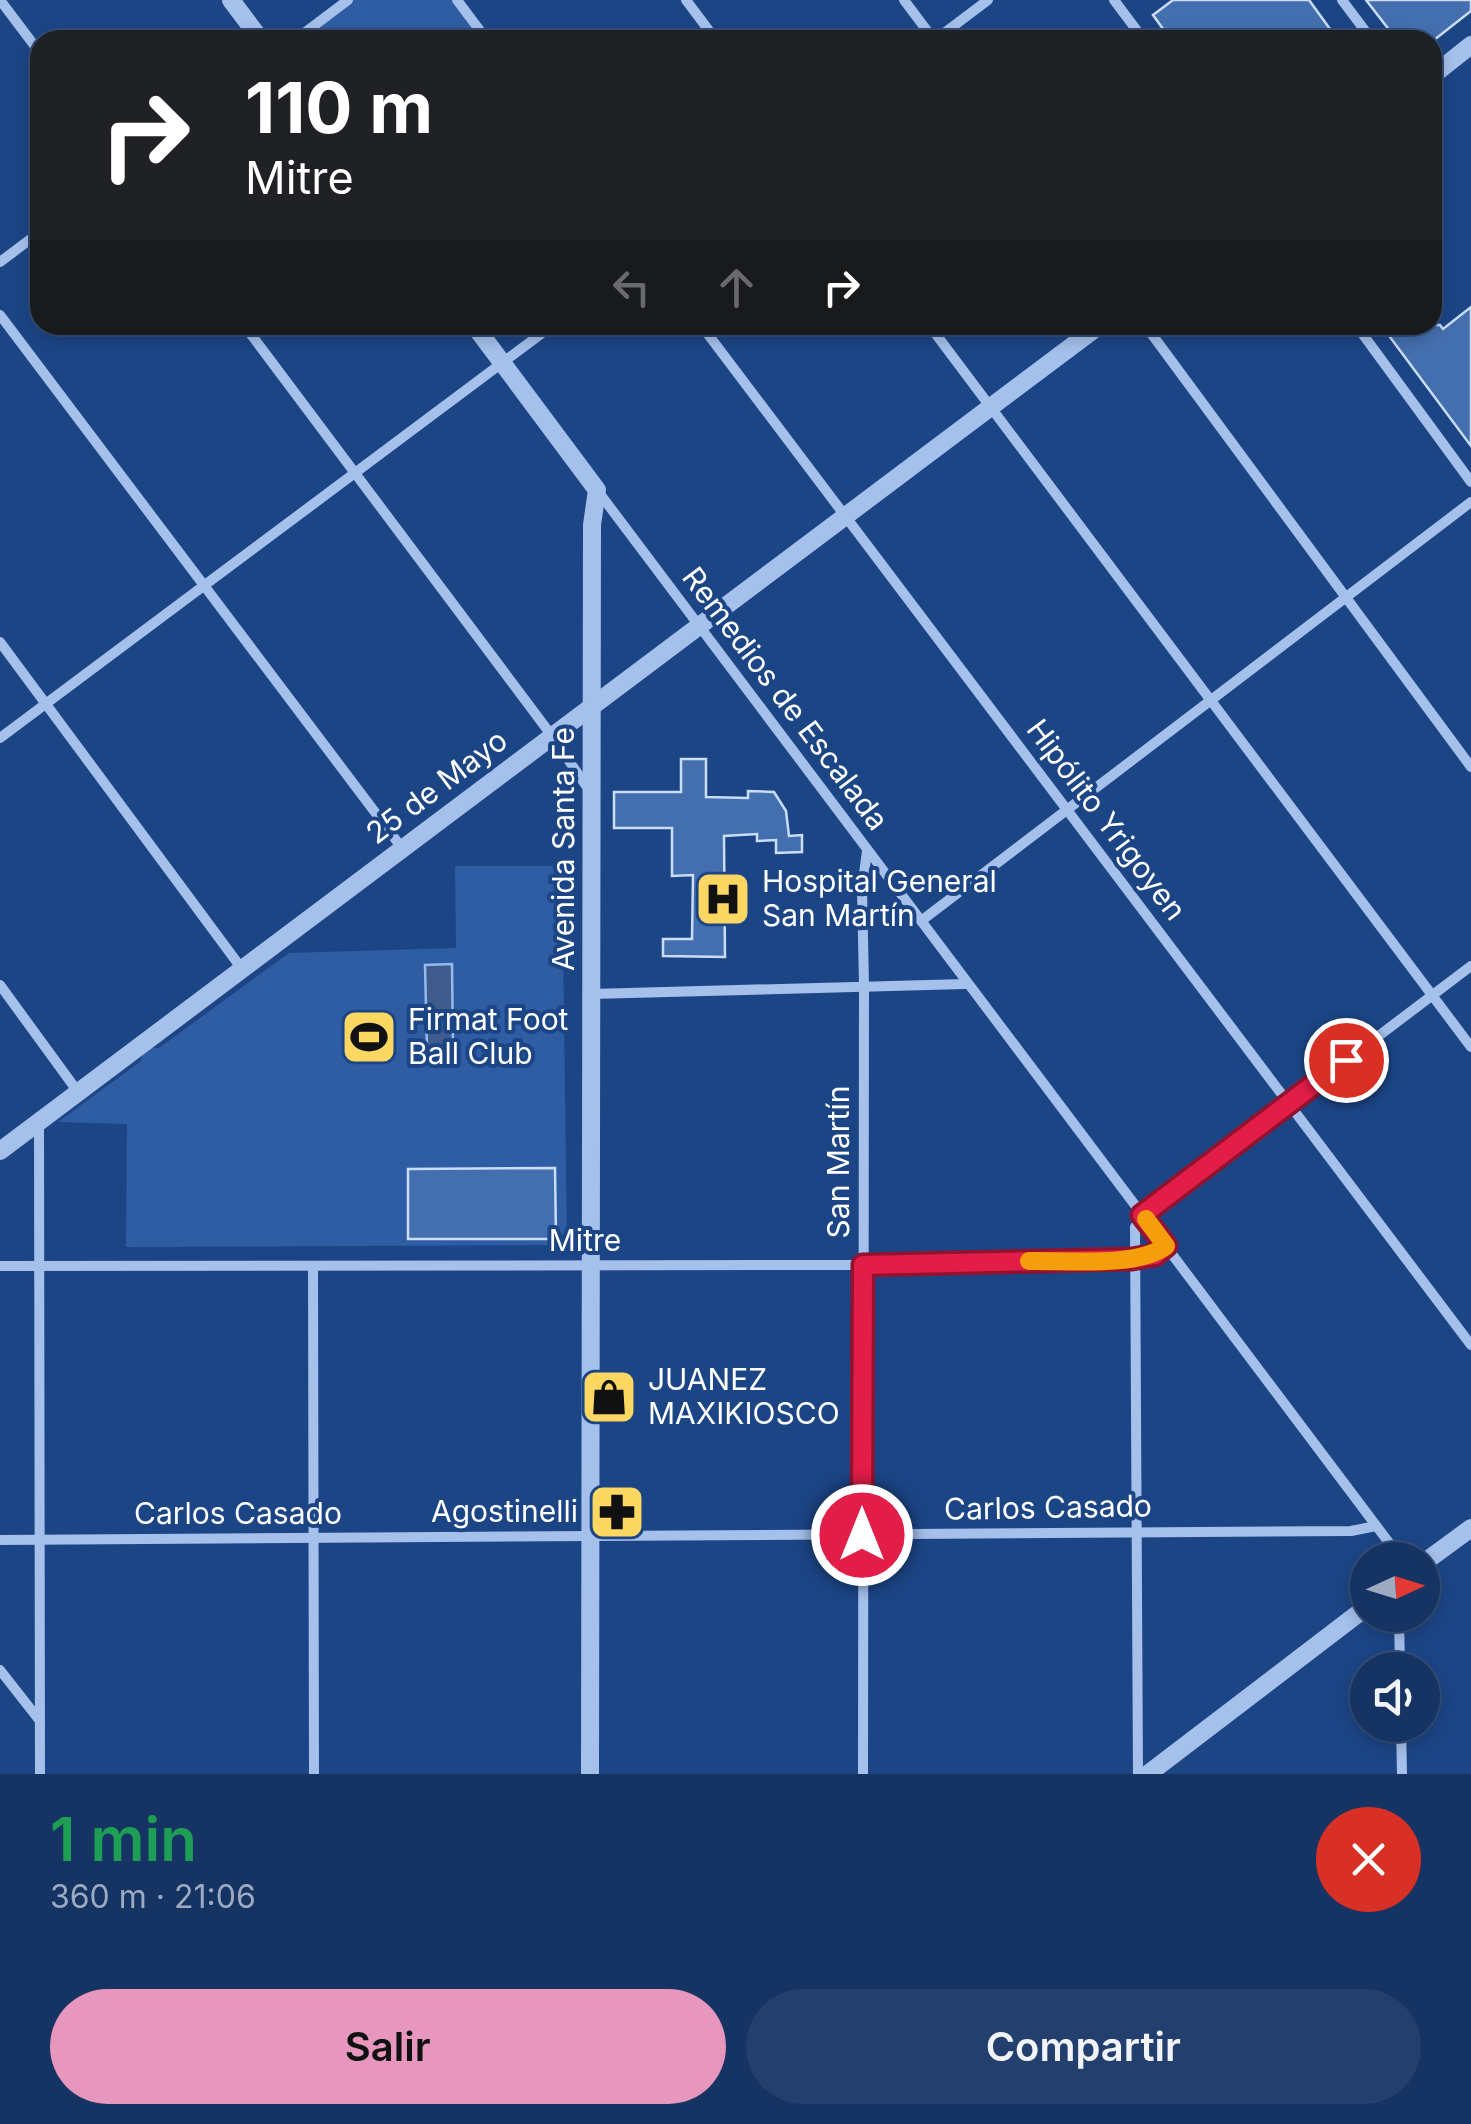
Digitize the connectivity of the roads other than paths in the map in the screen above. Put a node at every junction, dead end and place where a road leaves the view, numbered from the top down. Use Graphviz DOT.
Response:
graph roads {
  1 [pos="0,0"];
  2 [pos="231,0"];
  3 [pos="348,0"];
  4 [pos="457,0"];
  5 [pos="686,0"];
  6 [pos="904,0"];
  7 [pos="988,0"];
  8 [pos="1114,0"];
  9 [pos="1342,0"];
  10 [pos="253,30"];
  11 [pos="308,30"];
  12 [pos="480,30"];
  13 [pos="708,30"];
  14 [pos="926,30"];
  15 [pos="948,30"];
  16 [pos="1136,30"];
  17 [pos="1364,30"];
  18 [pos="30,40"];
  19 [pos="1471,46"];
  20 [pos="1442,68"];
  21 [pos="30,240"];
  22 [pos="0,262"];
  23 [pos="0,315"];
  24 [pos="252,335"];
  25 [pos="482,335"];
  26 [pos="538,335"];
  27 [pos="709,335"];
  28 [pos="936,335"];
  29 [pos="1087,335"];
  30 [pos="1151,335"];
  31 [pos="1363,335"];
  32 [pos="502,362"];
  33 [pos="990,407"];
  34 [pos="355,473"];
  35 [pos="1471,482"];
  36 [pos="597,490"];
  37 [pos="1471,502"];
  38 [pos="845,516"];
  39 [pos="204,586"];
  40 [pos="1346,597"];
  41 [pos="699,625"];
  42 [pos="0,642"];
  43 [pos="1210,700"];
  44 [pos="46,704"];
  45 [pos="592,706"];
  46 [pos="552,736"];
  47 [pos="0,738"];
  48 [pos="1471,767"];
  49 [pos="591,794"];
  50 [pos="1067,810"];
  51 [pos="402,848"];
  52 [pos="868,851"];
  53 [pos="921,920"];
  54 [pos="1471,966"];
  55 [pos="242,969"];
  56 [pos="965,984"];
  57 [pos="0,985"];
  58 [pos="864,986"];
  59 [pos="591,994"];
  60 [pos="1432,996"];
  61 [pos="1471,1047"];
  62 [pos="78,1092"];
  63 [pos="1289,1104"];
  64 [pos="39,1122"];
  65 [pos="0,1151"];
  66 [pos="1142,1215"];
  67 [pos="1166,1246"];
  68 [pos="1132,1259"];
  69 [pos="863,1265"];
  70 [pos="0,1266"];
  71 [pos="39,1266"];
  72 [pos="313,1266"];
  73 [pos="591,1266"];
  74 [pos="1471,1345"];
  75 [pos="1376,1526"];
  76 [pos="1469,1531"];
  77 [pos="1134,1532"];
  78 [pos="862,1535"];
  79 [pos="591,1536"];
  80 [pos="314,1538"];
  81 [pos="0,1540"];
  82 [pos="40,1540"];
  83 [pos="1388,1542"];
  84 [pos="1440,1551"];
  85 [pos="1350,1620"];
  86 [pos="0,1670"];
  87 [pos="40,1722"];
  88 [pos="1401,1742"];
  89 [pos="40,1774"];
  90 [pos="314,1774"];
  91 [pos="590,1774"];
  92 [pos="863,1774"];
  93 [pos="1138,1774"];
  94 [pos="1148,1774"];
  95 [pos="1402,1774"];
  1 -- 18 [label="street"];
  2 -- 10 [label="street"];
  3 -- 11 [label="street"];
  4 -- 12 [label="street"];
  5 -- 13 [label="street"];
  6 -- 14 [label="street"];
  7 -- 15 [label="street"];
  8 -- 16 [label="street"];
  9 -- 17 [label="street"];
  19 -- 20 [label="street"];
  21 -- 22 [label="street"];
  23 -- 39 [label="street"];
  24 -- 34 [label="street"];
  25 -- 32 [label="street"];
  26 -- 32 [label="street"];
  27 -- 38 [label="street, Hipólito Yrigoyen"];
  28 -- 33 [label="street"];
  29 -- 33 [label="street, 25 de Mayo"];
  30 -- 40 [label="street"];
  31 -- 35 [label="street"];
  32 -- 34 [label="street"];
  32 -- 36 [label="street"];
  33 -- 38 [label="street, 25 de Mayo"];
  33 -- 43 [label="street"];
  34 -- 39 [label="street"];
  34 -- 46 [label="street"];
  36 -- 41 [label="street, Remedios de Escalada"];
  36 -- 45 [label="street, Avenida Santa Fe"];
  37 -- 40 [label="street"];
  38 -- 41 [label="street, 25 de Mayo"];
  38 -- 50 [label="street, Hipólito Yrigoyen"];
  39 -- 44 [label="street"];
  39 -- 51 [label="street"];
  40 -- 43 [label="street"];
  40 -- 48 [label="street"];
  41 -- 45 [label="street, 25 de Mayo"];
  41 -- 52 [label="street, Remedios de Escalada"];
  42 -- 44 [label="street"];
  43 -- 50 [label="street"];
  43 -- 60 [label="street"];
  44 -- 47 [label="street"];
  44 -- 55 [label="street"];
  45 -- 46 [label="street, 25 de Mayo"];
  45 -- 49 [label="street, Avenida Santa Fe"];
  46 -- 49 [label="street"];
  46 -- 51 [label="street, 25 de Mayo"];
  49 -- 59 [label="street, Avenida Santa Fe"];
  50 -- 53 [label="street"];
  50 -- 63 [label="street, Hipólito Yrigoyen"];
  51 -- 55 [label="street, 25 de Mayo"];
  52 -- 53 [label="street, Remedios de Escalada"];
  52 -- 58 [label="street, San Martín"];
  53 -- 56 [label="street, Remedios de Escalada"];
  54 -- 60 [label="street"];
  55 -- 62 [label="street, 25 de Mayo"];
  56 -- 58 [label="street"];
  56 -- 66 [label="street, Remedios de Escalada"];
  57 -- 62 [label="street"];
  58 -- 59 [label="street"];
  58 -- 69 [label="street, San Martín"];
  59 -- 73 [label="street, Avenida Santa Fe"];
  60 -- 61 [label="street"];
  60 -- 63 [label="street"];
  62 -- 64 [label="street, 25 de Mayo"];
  63 -- 66 [label="street"];
  63 -- 74 [label="street, Hipólito Yrigoyen"];
  64 -- 65 [label="street, 25 de Mayo"];
  64 -- 71 [label="street"];
  66 -- 67 [label="street, Remedios de Escalada"];
  66 -- 68 [label="street"];
  67 -- 68 [label="street, Mitre"];
  67 -- 75 [label="street, Remedios de Escalada"];
  68 -- 69 [label="street, Mitre"];
  68 -- 77 [label="street"];
  69 -- 73 [label="street, Mitre"];
  69 -- 78 [label="street, San Martín"];
  70 -- 71 [label="street, Mitre"];
  71 -- 72 [label="street, Mitre"];
  71 -- 82 [label="street"];
  72 -- 73 [label="street, Mitre"];
  72 -- 80 [label="street"];
  73 -- 79 [label="street, Avenida Santa Fe"];
  75 -- 77 [label="street, Carlos Casado"];
  75 -- 83 [label="street, Remedios de Escalada"];
  76 -- 84 [label="street"];
  77 -- 78 [label="street, Carlos Casado"];
  77 -- 93 [label="street"];
  78 -- 79 [label="street, Carlos Casado"];
  78 -- 92 [label="street, San Martín"];
  79 -- 80 [label="street, Carlos Casado"];
  79 -- 91 [label="street, Avenida Santa Fe"];
  80 -- 82 [label="street, Carlos Casado"];
  80 -- 90 [label="street"];
  81 -- 82 [label="street, Carlos Casado"];
  82 -- 87 [label="street"];
  85 -- 94 [label="street"];
  86 -- 87 [label="street"];
  87 -- 89 [label="street"];
  88 -- 95 [label="street"];
}
